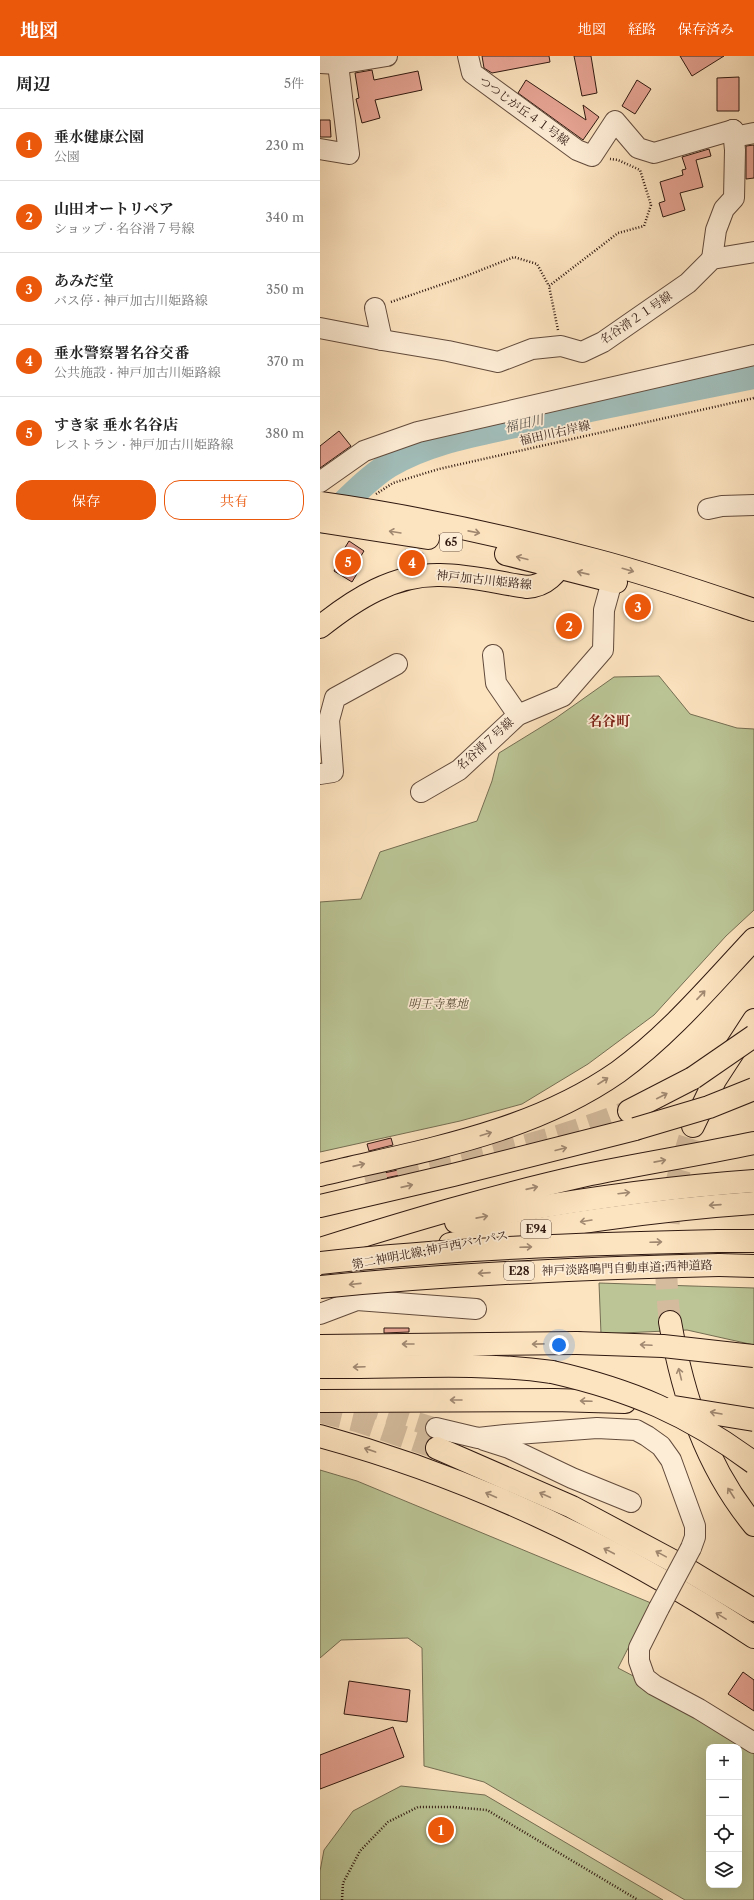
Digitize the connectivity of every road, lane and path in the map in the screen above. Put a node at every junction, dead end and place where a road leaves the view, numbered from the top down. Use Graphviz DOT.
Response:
graph roads {
  1 [pos="387,56"];
  2 [pos="468,56"];
  3 [pos="329,64"];
  4 [pos="733,130"];
  5 [pos="754,133"];
  6 [pos="320,149"];
  7 [pos="618,160"];
  8 [pos="754,252"];
  9 [pos="712,259"];
  10 [pos="550,286"];
  11 [pos="375,308"];
  12 [pos="320,328"];
  13 [pos="382,340"];
  14 [pos="561,346"];
  15 [pos="754,355"];
  16 [pos="754,398"];
  17 [pos="320,482"];
  18 [pos="320,503"];
  19 [pos="754,505"];
  20 [pos="708,509"];
  21 [pos="355,510"];
  22 [pos="320,521"];
  23 [pos="562,560"];
  24 [pos="612,581"];
  25 [pos="754,610"];
  26 [pos="754,626"];
  27 [pos="320,627"];
  28 [pos="493,655"];
  29 [pos="397,664"];
  30 [pos="518,715"];
  31 [pos="320,774"];
  32 [pos="421,792"];
  33 [pos="754,939"];
  34 [pos="754,1020"];
  35 [pos="754,1036"];
  36 [pos="754,1089"];
  37 [pos="632,1120"];
  38 [pos="693,1126"];
  39 [pos="751,1143"];
  40 [pos="321,1174"];
  41 [pos="754,1181"];
  42 [pos="754,1203"];
  43 [pos="324,1205"];
  44 [pos="754,1241"];
  45 [pos="320,1249"];
  46 [pos="320,1263"];
  47 [pos="754,1266"];
  48 [pos="320,1273"];
  49 [pos="320,1287"];
  50 [pos="476,1309"];
  51 [pos="320,1314"];
  52 [pos="670,1322"];
  53 [pos="327,1346"];
  54 [pos="754,1356"];
  55 [pos="327,1367"];
  56 [pos="320,1402"];
  57 [pos="754,1420"];
  58 [pos="320,1436"];
  59 [pos="437,1438"];
  60 [pos="478,1438"];
  61 [pos="754,1463"];
  62 [pos="584,1483"];
  63 [pos="631,1502"];
  64 [pos="572,1507"];
  65 [pos="754,1525"];
  66 [pos="754,1610"];
  67 [pos="754,1637"];
  68 [pos="754,1743"];
  69 [pos="342,1900"];
  70 [pos="638,1900"];
  1 -- 3 [label="street"];
  2 -- 4 [label="street, つつじが丘４１号線"];
  3 -- 6 [label="street"];
  4 -- 5 [label="street"];
  4 -- 9 [label="street"];
  7 -- 10 [label="path"];
  8 -- 9 [label="street"];
  9 -- 14 [label="street, 名谷滑２１号線"];
  10 -- 11 [label="path"];
  10 -- 14 [label="path"];
  11 -- 13 [label="street"];
  12 -- 13 [label="street, 名谷滑２１号線"];
  13 -- 14 [label="street, 名谷滑２１号線"];
  15 -- 17 [label="street"];
  16 -- 21 [label="path, 福田川右岸線"];
  18 -- 21 [label="main road, 神戸加古川姫路線 / 65"];
  19 -- 20 [label="street"];
  21 -- 22 [label="main road, 神戸加古川姫路線 / 65"];
  21 -- 23 [label="main road, 神戸加古川姫路線 / 65"];
  24 -- 23 [label="main road, 神戸加古川姫路線 / 65, one-way"];
  23 -- 25 [label="main road, 神戸加古川姫路線 / 65, one-way"];
  23 -- 27 [label="main road, 神戸加古川姫路線"];
  24 -- 26 [label="main road, 神戸加古川姫路線 / 65"];
  24 -- 30 [label="street, 名谷滑７号線"];
  28 -- 30 [label="street"];
  29 -- 31 [label="street"];
  30 -- 32 [label="street, 名谷滑７号線"];
  40 -- 33 [label="main road, one-way"];
  34 -- 38 [label="main road"];
  37 -- 35 [label="main road, one-way, bridge"];
  36 -- 37 [label="main road, bridge"];
  43 -- 37 [label="main road, one-way"];
  45 -- 39 [label="main road, one-way"];
  45 -- 41 [label="main road, 第二神明北線;神戸西バイパス / E94, one-way"];
  42 -- 48 [label="main road, 第二神明北線;神戸西バイパス / E94, one-way"];
  46 -- 44 [label="main road, 神戸淡路鳴門自動車道;西神道路 / E28, one-way, bridge"];
  47 -- 49 [label="main road, 神戸淡路鳴門自動車道;西神道路 / E28, one-way, bridge"];
  50 -- 51 [label="street"];
  65 -- 52 [label="main road, one-way"];
  54 -- 53 [label="main road, one-way, bridge"];
  61 -- 55 [label="main road, one-way, bridge"];
  57 -- 56 [label="main road, one-way, bridge"];
  67 -- 58 [label="main road, one-way"];
  59 -- 60 [label="street"];
  64 -- 59 [label="main road, one-way"];
  60 -- 62 [label="street"];
  60 -- 68 [label="street, bridge"];
  62 -- 63 [label="street"];
  62 -- 64 [label="street"];
  66 -- 64 [label="main road, one-way"];
  69 -- 70 [label="path"];
}
